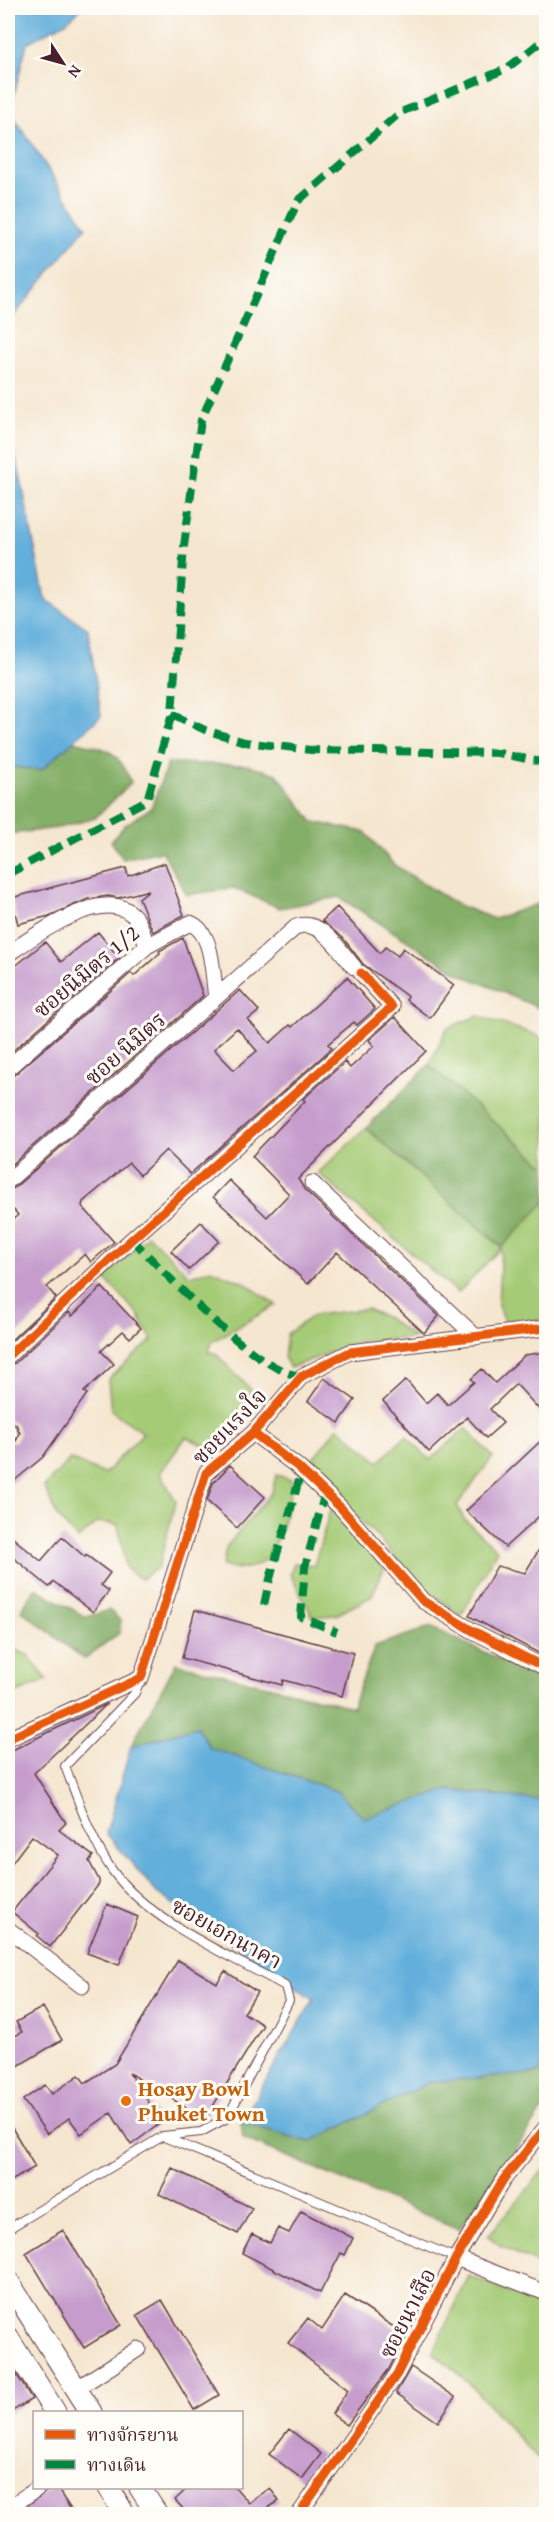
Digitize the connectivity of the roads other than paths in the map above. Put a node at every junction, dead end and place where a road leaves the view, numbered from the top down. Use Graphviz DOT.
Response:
graph roads {
  1 [pos="147,946"];
  2 [pos="8,954"];
  3 [pos="216,997"];
  4 [pos="8,1068"];
  5 [pos="8,1181"];
  6 [pos="312,1183"];
  7 [pos="546,1329"];
  8 [pos="476,1337"];
  9 [pos="8,1356"];
  10 [pos="253,1433"];
  11 [pos="546,1668"];
  12 [pos="141,1678"];
  13 [pos="8,1740"];
  14 [pos="8,1929"];
  15 [pos="82,1986"];
  16 [pos="546,2127"];
  17 [pos="163,2136"];
  18 [pos="8,2229"];
  19 [pos="456,2258"];
  20 [pos="8,2281"];
  21 [pos="546,2293"];
  22 [pos="8,2338"];
  23 [pos="138,2349"];
  24 [pos="76,2389"];
  25 [pos="54,2411"];
  26 [pos="90,2411"];
  27 [pos="35,2489"];
  28 [pos="110,2489"];
  29 [pos="141,2489"];
  30 [pos="8,2508"];
  31 [pos="124,2514"];
  32 [pos="157,2514"];
  33 [pos="299,2514"];
  1 -- 2 [label="street"];
  1 -- 3 [label="street, ซอยนิมิตร 1/2"];
  1 -- 4 [label="street, ซอยนิมิตร 1/2"];
  3 -- 5 [label="street, ซอย นิมิตร"];
  3 -- 9 [label="street, ซอย นิมิตร"];
  6 -- 8 [label="street"];
  7 -- 8 [label="street, ซอยแรงใจ"];
  8 -- 10 [label="street, ซอยแรงใจ"];
  10 -- 11 [label="street"];
  10 -- 12 [label="street, ซอยแรงใจ"];
  12 -- 13 [label="street"];
  12 -- 17 [label="lane, ซอยเอกนาคา"];
  14 -- 15 [label="street"];
  16 -- 19 [label="street, ซอยนาเสือ"];
  17 -- 18 [label="lane, ซอยเอกนาคา"];
  17 -- 19 [label="lane"];
  19 -- 21 [label="street"];
  19 -- 33 [label="street, ซอยนาเสือ"];
  20 -- 24 [label="main road"];
  22 -- 25 [label="main road"];
  23 -- 24 [label="street"];
  24 -- 26 [label="main road"];
  27 -- 30 [label="street"];
  28 -- 31 [label="main road"];
  29 -- 32 [label="main road"];
}
